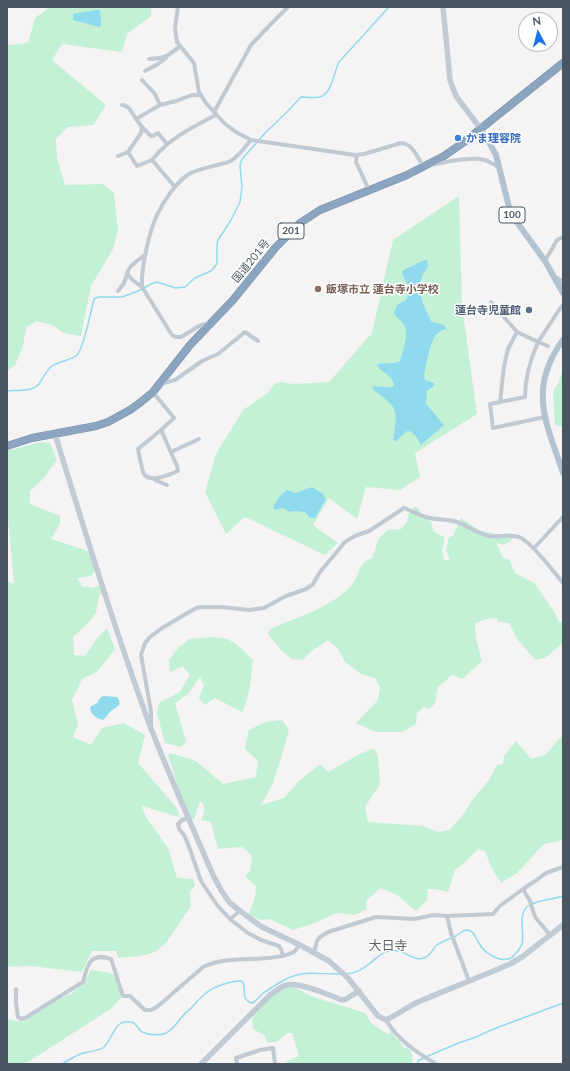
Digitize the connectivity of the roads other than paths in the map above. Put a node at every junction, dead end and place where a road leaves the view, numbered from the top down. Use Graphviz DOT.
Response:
graph roads {
  1 [pos="178,7"];
  2 [pos="288,7"];
  3 [pos="443,7"];
  4 [pos="180,46"];
  5 [pos="168,56"];
  6 [pos="149,59"];
  7 [pos="563,63"];
  8 [pos="145,71"];
  9 [pos="142,80"];
  10 [pos="200,95"];
  11 [pos="122,105"];
  12 [pos="160,105"];
  13 [pos="215,113"];
  14 [pos="136,119"];
  15 [pos="142,127"];
  16 [pos="480,128"];
  17 [pos="250,140"];
  18 [pos="167,144"];
  19 [pos="128,152"];
  20 [pos="357,155"];
  21 [pos="118,156"];
  22 [pos="152,160"];
  23 [pos="424,166"];
  24 [pos="500,168"];
  25 [pos="175,187"];
  26 [pos="368,190"];
  27 [pos="563,237"];
  28 [pos="145,255"];
  29 [pos="545,261"];
  30 [pos="127,273"];
  31 [pos="554,276"];
  32 [pos="563,282"];
  33 [pos="142,287"];
  34 [pos="118,290"];
  35 [pos="563,293"];
  36 [pos="491,302"];
  37 [pos="563,305"];
  38 [pos="212,322"];
  39 [pos="517,332"];
  40 [pos="563,340"];
  41 [pos="258,341"];
  42 [pos="538,342"];
  43 [pos="548,346"];
  44 [pos="159,384"];
  45 [pos="153,392"];
  46 [pos="500,402"];
  47 [pos="545,417"];
  48 [pos="161,430"];
  49 [pos="55,434"];
  50 [pos="199,440"];
  51 [pos="7,446"];
  52 [pos="171,452"];
  53 [pos="560,457"];
  54 [pos="563,473"];
  55 [pos="152,478"];
  56 [pos="167,485"];
  57 [pos="563,517"];
  58 [pos="534,548"];
  59 [pos="563,583"];
  60 [pos="151,727"];
  61 [pos="188,818"];
  62 [pos="563,867"];
  63 [pos="523,889"];
  64 [pos="240,911"];
  65 [pos="447,916"];
  66 [pos="230,919"];
  67 [pos="563,925"];
  68 [pos="550,935"];
  69 [pos="300,945"];
  70 [pos="314,952"];
  71 [pos="283,956"];
  72 [pos="470,981"];
  73 [pos="16,989"];
  74 [pos="359,992"];
  75 [pos="386,1020"];
  76 [pos="202,1064"];
  77 [pos="237,1064"];
  78 [pos="275,1064"];
  79 [pos="436,1064"];
  1 -- 4 [label="street"];
  2 -- 13 [label="street"];
  3 -- 16 [label="street"];
  4 -- 5 [label="street"];
  4 -- 10 [label="street"];
  5 -- 6 [label="street"];
  5 -- 8 [label="street"];
  7 -- 16 [label="highway, 国道201号 / 201"];
  9 -- 12 [label="street"];
  10 -- 12 [label="street"];
  10 -- 13 [label="street"];
  11 -- 14 [label="street"];
  12 -- 14 [label="street"];
  13 -- 17 [label="street"];
  13 -- 18 [label="street"];
  14 -- 15 [label="street"];
  15 -- 18 [label="street"];
  15 -- 19 [label="street"];
  16 -- 23 [label="highway, 国道201号 / 201"];
  16 -- 24 [label="main road, 100"];
  17 -- 20 [label="street"];
  17 -- 25 [label="street"];
  18 -- 22 [label="street"];
  19 -- 21 [label="street"];
  19 -- 22 [label="street"];
  20 -- 23 [label="street"];
  20 -- 26 [label="street"];
  22 -- 25 [label="street"];
  23 -- 24 [label="street"];
  23 -- 26 [label="highway, 国道201号 / 201"];
  24 -- 29 [label="main road, 100"];
  25 -- 28 [label="street"];
  26 -- 38 [label="highway, 国道201号 / 201"];
  27 -- 29 [label="street"];
  28 -- 30 [label="street"];
  28 -- 33 [label="street"];
  29 -- 31 [label="main road, 100"];
  30 -- 33 [label="street"];
  30 -- 34 [label="street"];
  31 -- 32 [label="street"];
  31 -- 35 [label="main road, 100"];
  33 -- 38 [label="street"];
  36 -- 39 [label="street"];
  37 -- 42 [label="street"];
  38 -- 44 [label="highway, 国道201号 / 201"];
  39 -- 42 [label="street"];
  39 -- 46 [label="street"];
  40 -- 47 [label="main road"];
  41 -- 44 [label="street"];
  42 -- 43 [label="street"];
  42 -- 46 [label="street"];
  44 -- 45 [label="highway, 国道201号 / 201"];
  45 -- 48 [label="street"];
  45 -- 49 [label="highway, 国道201号 / 201"];
  46 -- 47 [label="street"];
  47 -- 53 [label="main road"];
  48 -- 52 [label="street"];
  48 -- 55 [label="street"];
  49 -- 51 [label="highway, 国道201号 / 201"];
  49 -- 60 [label="street"];
  50 -- 52 [label="street"];
  52 -- 55 [label="street"];
  53 -- 54 [label="main road"];
  55 -- 56 [label="street"];
  57 -- 58 [label="street"];
  58 -- 59 [label="street"];
  58 -- 60 [label="street"];
  60 -- 61 [label="street"];
  61 -- 64 [label="street"];
  61 -- 66 [label="street"];
  62 -- 63 [label="street"];
  63 -- 65 [label="street"];
  63 -- 68 [label="street"];
  64 -- 66 [label="street"];
  64 -- 69 [label="street"];
  65 -- 70 [label="street"];
  65 -- 72 [label="street"];
  66 -- 71 [label="street"];
  67 -- 68 [label="street"];
  68 -- 72 [label="street"];
  69 -- 70 [label="street"];
  69 -- 71 [label="street"];
  70 -- 74 [label="street"];
  71 -- 73 [label="street"];
  72 -- 75 [label="street"];
  74 -- 75 [label="street"];
  74 -- 76 [label="street"];
  75 -- 79 [label="street"];
  77 -- 78 [label="street"];
}
